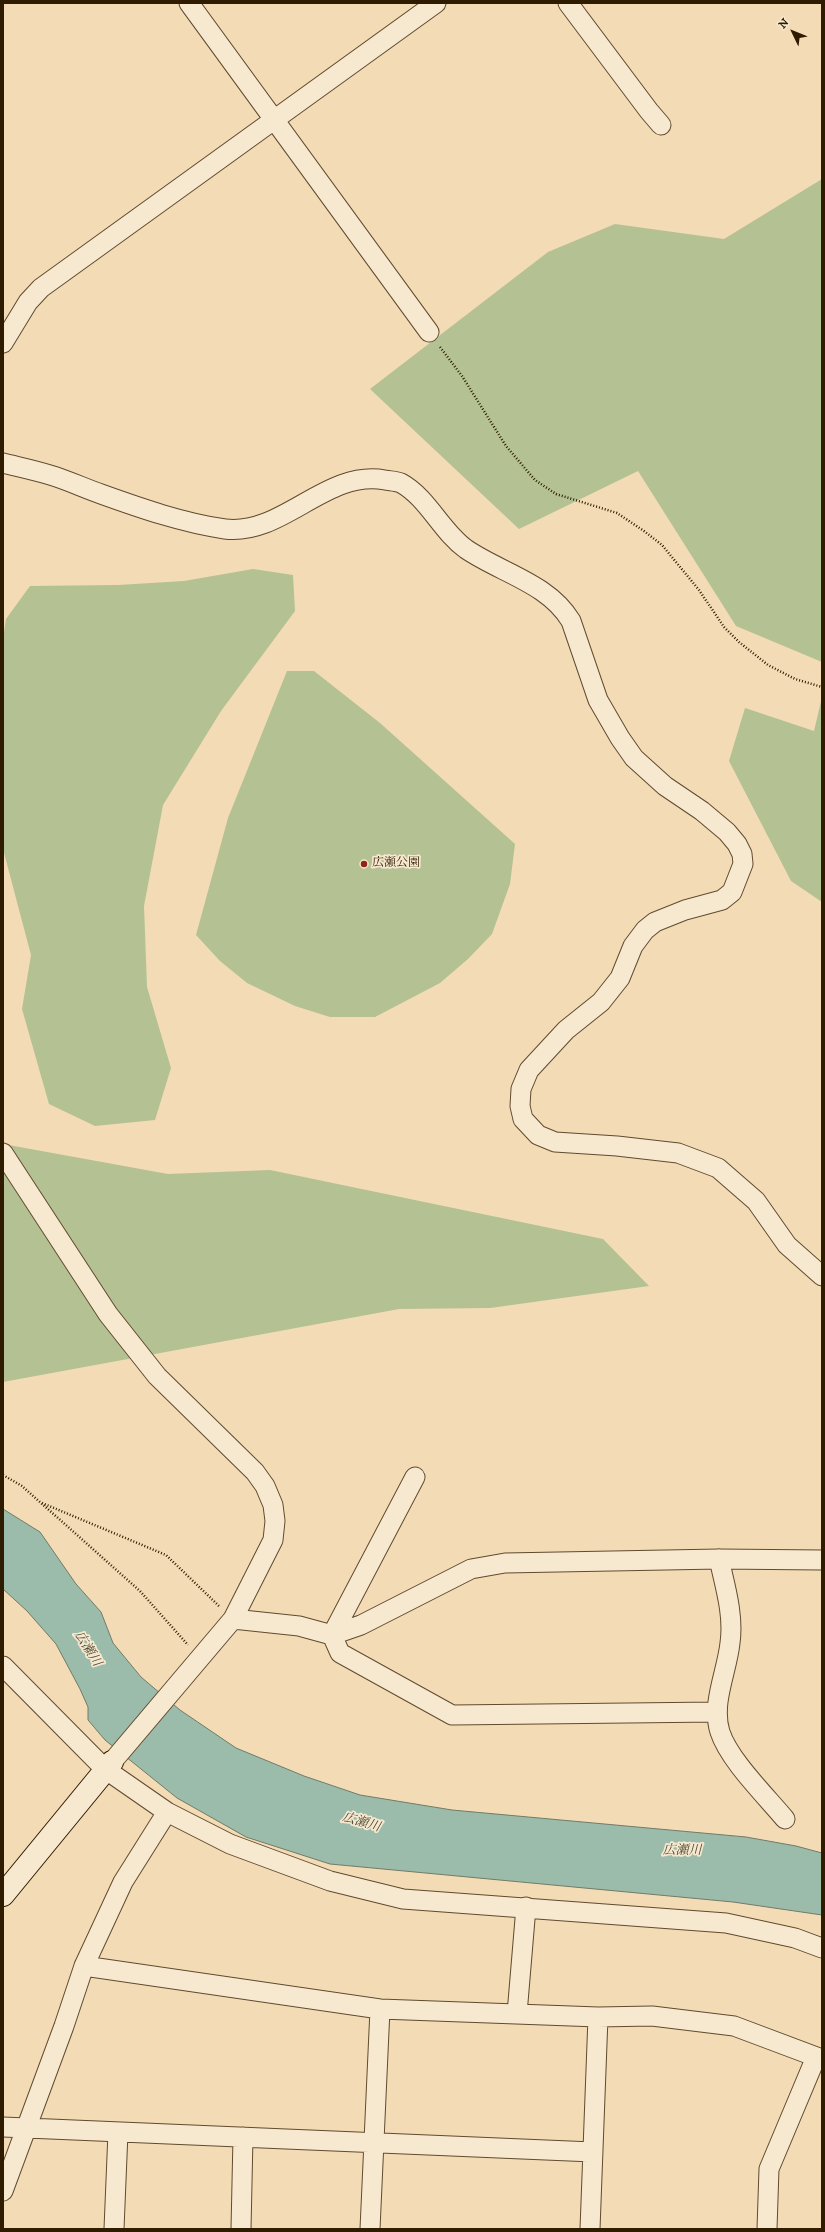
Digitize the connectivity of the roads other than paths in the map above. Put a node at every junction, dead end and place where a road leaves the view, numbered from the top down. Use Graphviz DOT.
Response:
graph roads {
  1 [pos="189,3"];
  2 [pos="436,3"];
  3 [pos="568,3"];
  4 [pos="274,120"];
  5 [pos="662,125"];
  6 [pos="429,332"];
  7 [pos="3,343"];
  8 [pos="3,462"];
  9 [pos="3,1153"];
  10 [pos="822,1276"];
  11 [pos="415,1477"];
  12 [pos="719,1559"];
  13 [pos="822,1560"];
  14 [pos="232,1619"];
  15 [pos="332,1635"];
  16 [pos="6,1674"];
  17 [pos="716,1712"];
  18 [pos="109,1766"];
  19 [pos="167,1812"];
  20 [pos="785,1819"];
  21 [pos="3,1894"];
  22 [pos="526,1907"];
  23 [pos="822,1948"];
  24 [pos="84,1966"];
  25 [pos="380,2009"];
  26 [pos="517,2014"];
  27 [pos="598,2017"];
  28 [pos="819,2058"];
  29 [pos="3,2127"];
  30 [pos="27,2128"];
  31 [pos="118,2132"];
  32 [pos="243,2138"];
  33 [pos="374,2144"];
  34 [pos="593,2152"];
  35 [pos="3,2191"];
  36 [pos="114,2229"];
  37 [pos="241,2229"];
  38 [pos="370,2229"];
  39 [pos="590,2229"];
  40 [pos="767,2229"];
  1 -- 4 [label="street"];
  2 -- 4 [label="street"];
  3 -- 5 [label="street"];
  4 -- 6 [label="street"];
  4 -- 7 [label="street"];
  8 -- 10 [label="street"];
  9 -- 14 [label="street"];
  11 -- 15 [label="street"];
  12 -- 13 [label="street"];
  12 -- 15 [label="street"];
  12 -- 17 [label="street"];
  14 -- 15 [label="street"];
  14 -- 18 [label="street"];
  15 -- 17 [label="street"];
  16 -- 18 [label="street"];
  17 -- 20 [label="street"];
  18 -- 19 [label="street"];
  18 -- 21 [label="street"];
  19 -- 22 [label="street"];
  19 -- 24 [label="street"];
  22 -- 23 [label="street"];
  22 -- 26 [label="street"];
  24 -- 25 [label="street"];
  24 -- 30 [label="street"];
  25 -- 26 [label="street"];
  25 -- 33 [label="street"];
  26 -- 27 [label="street"];
  27 -- 28 [label="street"];
  27 -- 34 [label="street"];
  28 -- 40 [label="street"];
  29 -- 30 [label="street"];
  30 -- 31 [label="street"];
  30 -- 35 [label="street"];
  31 -- 32 [label="street"];
  31 -- 36 [label="street"];
  32 -- 33 [label="street"];
  32 -- 37 [label="street"];
  33 -- 34 [label="street"];
  33 -- 38 [label="street"];
  34 -- 39 [label="street"];
}
